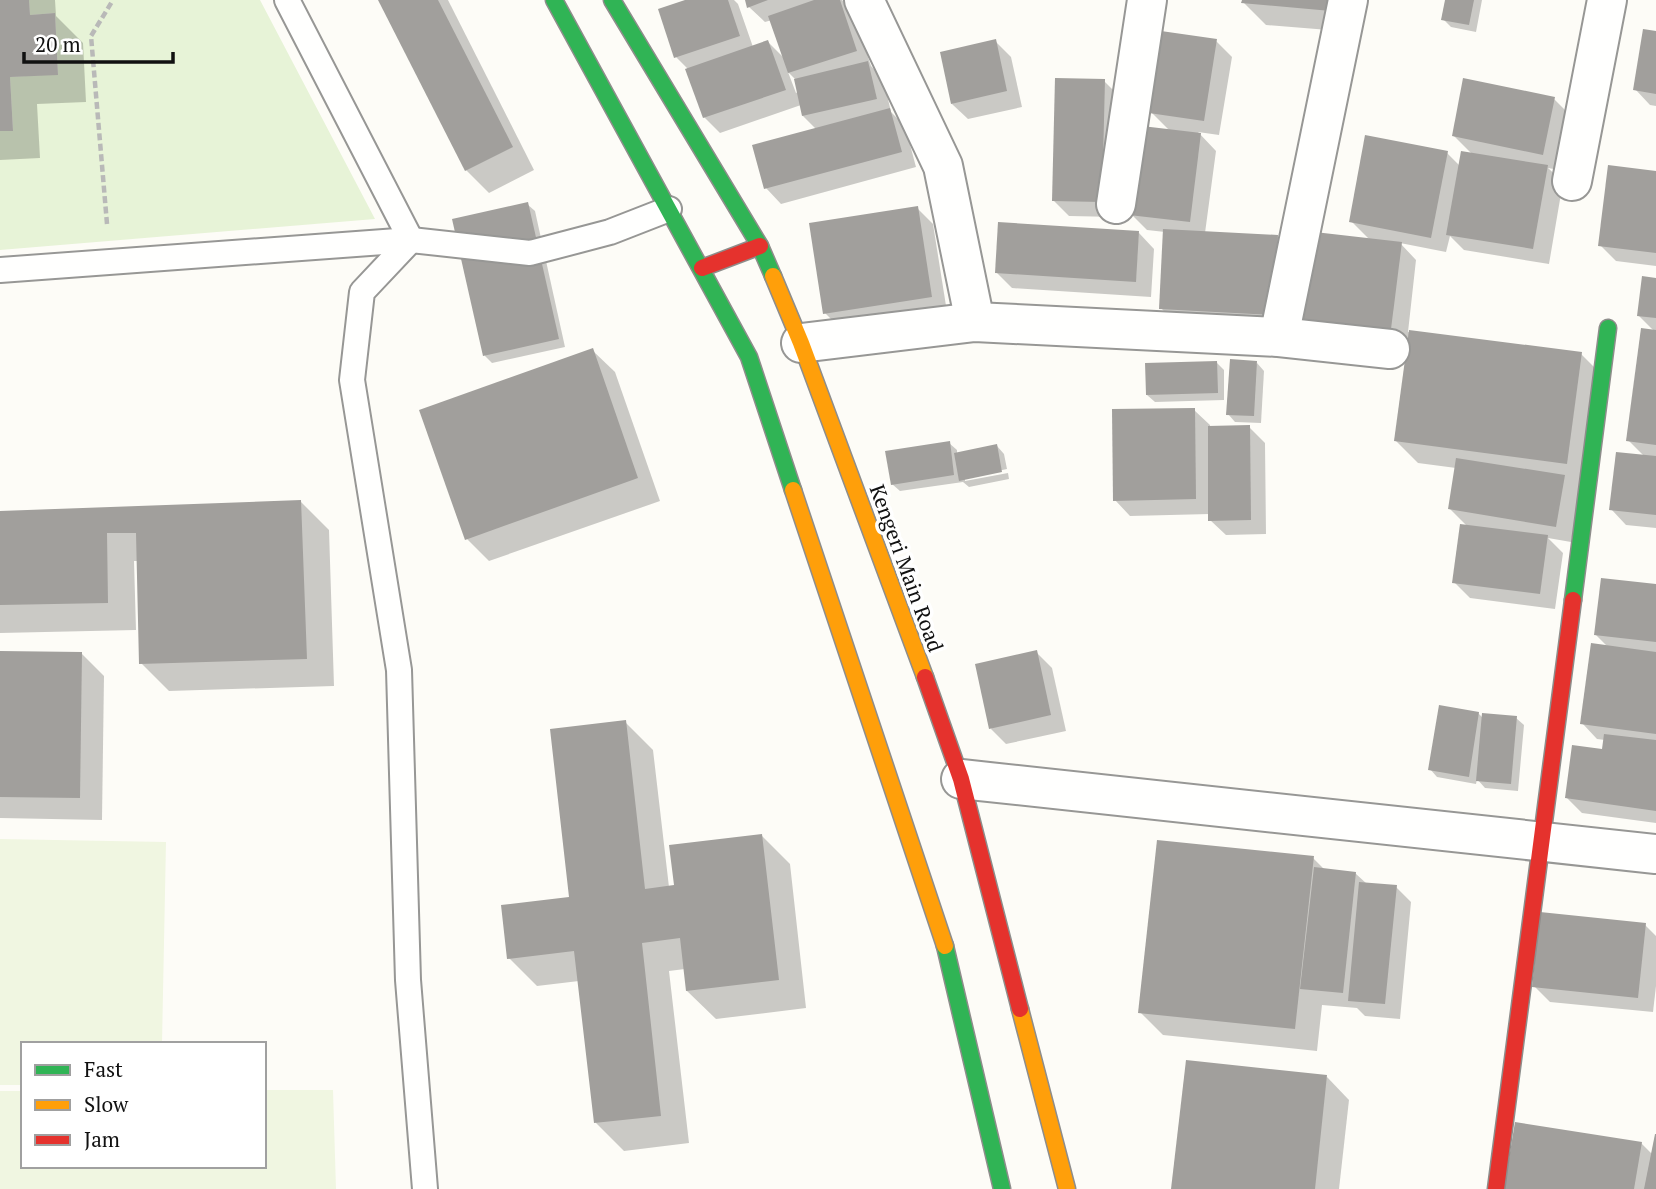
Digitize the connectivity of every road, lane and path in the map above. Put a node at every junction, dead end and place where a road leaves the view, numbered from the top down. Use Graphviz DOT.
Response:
graph roads {
  1 [pos="113,0"];
  2 [pos="287,0"];
  3 [pos="554,0"];
  4 [pos="612,0"];
  5 [pos="864,0"];
  6 [pos="1147,0"];
  7 [pos="1348,0"];
  8 [pos="1607,0"];
  9 [pos="1572,181"];
  10 [pos="1116,204"];
  11 [pos="669,209"];
  12 [pos="411,240"];
  13 [pos="760,246"];
  14 [pos="110,262"];
  15 [pos="702,268"];
  16 [pos="0,270"];
  17 [pos="975,322"];
  18 [pos="1608,328"];
  19 [pos="1279,338"];
  20 [pos="801,343"];
  21 [pos="1390,349"];
  22 [pos="961,779"];
  23 [pos="1541,842"];
  24 [pos="1656,854"];
  25 [pos="425,1189"];
  26 [pos="1002,1189"];
  27 [pos="1067,1189"];
  28 [pos="1496,1189"];
  1 -- 14 [label="path"];
  2 -- 12 [label="lane"];
  3 -- 11 [label="main road"];
  4 -- 13 [label="main road, Kengeri Main Road"];
  5 -- 17 [label="street"];
  6 -- 10 [label="street"];
  7 -- 19 [label="street"];
  8 -- 9 [label="street"];
  11 -- 12 [label="lane"];
  11 -- 15 [label="main road"];
  12 -- 14 [label="lane"];
  12 -- 25 [label="lane"];
  13 -- 15 [label="main road"];
  13 -- 20 [label="main road, Kengeri Main Road"];
  14 -- 16 [label="lane"];
  15 -- 26 [label="main road"];
  17 -- 19 [label="street"];
  17 -- 20 [label="street"];
  18 -- 23 [label="main road"];
  19 -- 21 [label="street"];
  20 -- 22 [label="main road, Kengeri Main Road"];
  22 -- 23 [label="street"];
  22 -- 27 [label="main road, Kengeri Main Road"];
  23 -- 24 [label="street"];
  23 -- 28 [label="main road"];
}
